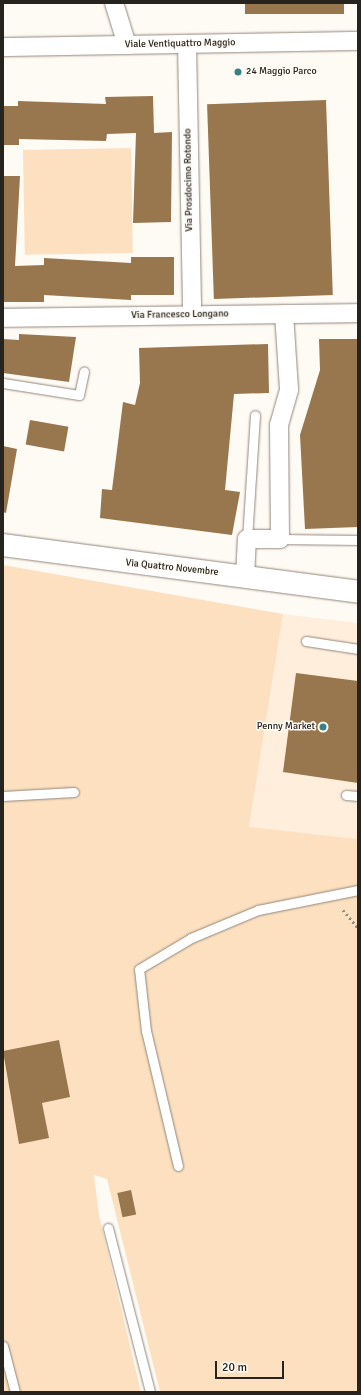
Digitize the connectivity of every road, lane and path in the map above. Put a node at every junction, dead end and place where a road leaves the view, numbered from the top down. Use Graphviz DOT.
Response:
graph roads {
  1 [pos="114,3"];
  2 [pos="358,41"];
  3 [pos="187,44"];
  4 [pos="127,45"];
  5 [pos="3,48"];
  6 [pos="358,313"];
  7 [pos="284,314"];
  8 [pos="192,315"];
  9 [pos="3,318"];
  10 [pos="84,372"];
  11 [pos="3,383"];
  12 [pos="255,414"];
  13 [pos="247,539"];
  14 [pos="280,539"];
  15 [pos="358,540"];
  16 [pos="3,545"];
  17 [pos="245,576"];
  18 [pos="353,590"];
  19 [pos="306,641"];
  20 [pos="358,649"];
  21 [pos="74,792"];
  22 [pos="346,795"];
  23 [pos="3,796"];
  24 [pos="358,796"];
  25 [pos="358,890"];
  26 [pos="332,896"];
  27 [pos="358,928"];
  28 [pos="178,1166"];
  29 [pos="108,1228"];
  30 [pos="3,1346"];
  31 [pos="15,1392"];
  32 [pos="150,1392"];
  1 -- 4 [label="street"];
  2 -- 3 [label="street, Viale Ventiquattro Maggio"];
  3 -- 4 [label="street, Viale Ventiquattro Maggio"];
  3 -- 8 [label="street, Via Prosdocimo Rotondo"];
  4 -- 5 [label="street, Viale Ventiquattro Maggio"];
  6 -- 7 [label="street, Via Francesco Longano"];
  7 -- 8 [label="street, Via Francesco Longano"];
  7 -- 14 [label="street"];
  8 -- 9 [label="street, Via Francesco Longano"];
  10 -- 11 [label="lane"];
  12 -- 13 [label="lane"];
  13 -- 14 [label="street"];
  13 -- 17 [label="street"];
  14 -- 15 [label="lane"];
  16 -- 17 [label="main road, Via Quattro Novembre"];
  17 -- 18 [label="main road, Via Quattro Novembre"];
  19 -- 20 [label="lane"];
  21 -- 23 [label="lane"];
  22 -- 24 [label="lane"];
  25 -- 26 [label="lane"];
  26 -- 27 [label="path"];
  26 -- 28 [label="lane"];
  29 -- 32 [label="lane"];
  30 -- 31 [label="lane"];
}
